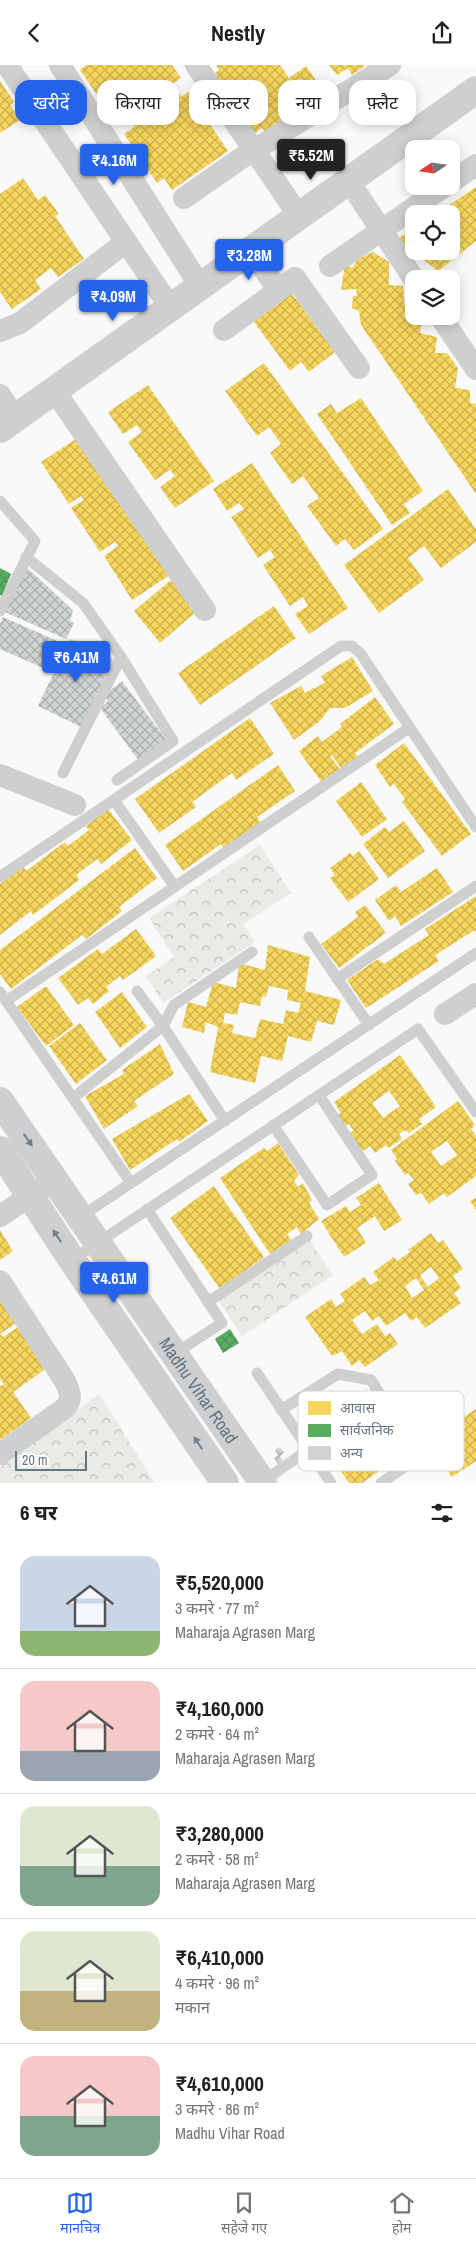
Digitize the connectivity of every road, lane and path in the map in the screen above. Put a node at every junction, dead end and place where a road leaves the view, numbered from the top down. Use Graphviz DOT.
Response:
graph roads {
  1 [pos="7,65"];
  2 [pos="60,65"];
  3 [pos="196,65"];
  4 [pos="390,65"];
  5 [pos="476,89"];
  6 [pos="255,151"];
  7 [pos="476,165"];
  8 [pos="460,176"];
  9 [pos="348,180"];
  10 [pos="432,195"];
  11 [pos="184,198"];
  12 [pos="299,216"];
  13 [pos="381,230"];
  14 [pos="126,242"];
  15 [pos="251,250"];
  16 [pos="330,266"];
  17 [pos="408,270"];
  18 [pos="200,286"];
  19 [pos="278,290"];
  20 [pos="170,307"];
  21 [pos="446,325"];
  22 [pos="224,330"];
  23 [pos="0,331"];
  24 [pos="359,368"];
  25 [pos="476,369"];
  26 [pos="54,390"];
  27 [pos="0,395"];
  28 [pos="7,423"];
  29 [pos="0,501"];
  30 [pos="26,557"];
  31 [pos="206,610"];
  32 [pos="0,611"];
  33 [pos="121,657"];
  34 [pos="409,728"];
  35 [pos="63,773"];
  36 [pos="0,775"];
  37 [pos="116,779"];
  38 [pos="114,800"];
  39 [pos="75,805"];
  40 [pos="476,827"];
  41 [pos="0,877"];
  42 [pos="175,887"];
  43 [pos="476,887"];
  44 [pos="309,937"];
  45 [pos="252,952"];
  46 [pos="476,953"];
  47 [pos="337,979"];
  48 [pos="137,991"];
  49 [pos="476,994"];
  50 [pos="3,996"];
  51 [pos="445,1014"];
  52 [pos="368,1025"];
  53 [pos="163,1026"];
  54 [pos="319,1095"];
  55 [pos="73,1098"];
  56 [pos="0,1101"];
  57 [pos="476,1112"];
  58 [pos="224,1121"];
  59 [pos="273,1125"];
  60 [pos="0,1150"];
  61 [pos="56,1179"];
  62 [pos="131,1183"];
  63 [pos="31,1196"];
  64 [pos="147,1209"];
  65 [pos="0,1216"];
  66 [pos="80,1217"];
  67 [pos="307,1235"];
  68 [pos="97,1242"];
  69 [pos="72,1260"];
  70 [pos="0,1281"];
  71 [pos="208,1302"];
  72 [pos="174,1354"];
  73 [pos="257,1373"];
  74 [pos="311,1391"];
  75 [pos="377,1391"];
  76 [pos="298,1399"];
  77 [pos="281,1410"];
  78 [pos="298,1435"];
  79 [pos="0,1455"];
  80 [pos="298,1457"];
  81 [pos="323,1471"];
  82 [pos="399,1471"];
  83 [pos="225,1483"];
  84 [pos="262,1483"];
  85 [pos="331,1483"];
  86 [pos="381,1483"];
  1 -- 14 [label="street"];
  2 -- 18 [label="street"];
  3 -- 6 [label="street"];
  4 -- 6 [label="street"];
  5 -- 9 [label="street"];
  6 -- 11 [label="street"];
  6 -- 12 [label="street"];
  7 -- 8 [label="street"];
  9 -- 12 [label="street"];
  9 -- 13 [label="street"];
  10 -- 13 [label="street"];
  12 -- 15 [label="street"];
  13 -- 16 [label="street"];
  13 -- 17 [label="street"];
  14 -- 20 [label="street"];
  14 -- 23 [label="street"];
  15 -- 18 [label="street"];
  15 -- 19 [label="street"];
  18 -- 20 [label="street"];
  19 -- 22 [label="street"];
  19 -- 24 [label="street"];
  20 -- 26 [label="street"];
  21 -- 25 [label="street"];
  26 -- 28 [label="street"];
  26 -- 31 [label="street"];
  27 -- 28 [label="street"];
  29 -- 30 [label="lane"];
  30 -- 32 [label="lane"];
  30 -- 33 [label="lane"];
  33 -- 35 [label="lane"];
  33 -- 37 [label="lane"];
  34 -- 38 [label="lane"];
  34 -- 40 [label="lane"];
  34 -- 42 [label="lane"];
  36 -- 39 [label="street"];
  38 -- 41 [label="lane"];
  38 -- 42 [label="lane"];
  42 -- 50 [label="lane"];
  43 -- 47 [label="lane"];
  44 -- 47 [label="lane"];
  45 -- 53 [label="lane"];
  46 -- 52 [label="lane"];
  47 -- 52 [label="lane"];
  48 -- 53 [label="lane"];
  49 -- 51 [label="street"];
  50 -- 55 [label="lane"];
  52 -- 58 [label="lane"];
  53 -- 55 [label="lane"];
  53 -- 58 [label="lane"];
  54 -- 57 [label="lane"];
  54 -- 59 [label="lane"];
  54 -- 59 [label="lane"];
  55 -- 62 [label="lane"];
  56 -- 61 [label="street, Madhu Vihar Road, one-way"];
  58 -- 62 [label="lane"];
  59 -- 64 [label="lane"];
  60 -- 63 [label="street, Madhu Vihar Road"];
  61 -- 63 [label="street"];
  61 -- 66 [label="street, Madhu Vihar Road"];
  62 -- 66 [label="lane"];
  63 -- 65 [label="street"];
  69 -- 63 [label="street, Madhu Vihar Road, one-way"];
  64 -- 68 [label="lane"];
  64 -- 71 [label="lane"];
  66 -- 68 [label="street, Madhu Vihar Road"];
  67 -- 71 [label="lane"];
  68 -- 69 [label="lane"];
  68 -- 72 [label="street, Madhu Vihar Road"];
  83 -- 69 [label="street, Madhu Vihar Road, one-way"];
  70 -- 79 [label="street"];
  71 -- 72 [label="lane"];
  72 -- 84 [label="street, Madhu Vihar Road"];
  73 -- 77 [label="lane"];
  74 -- 75 [label="lane"];
  76 -- 77 [label="lane"];
  77 -- 78 [label="lane"];
  80 -- 84 [label="lane"];
  81 -- 85 [label="lane"];
  82 -- 86 [label="lane"];
}
